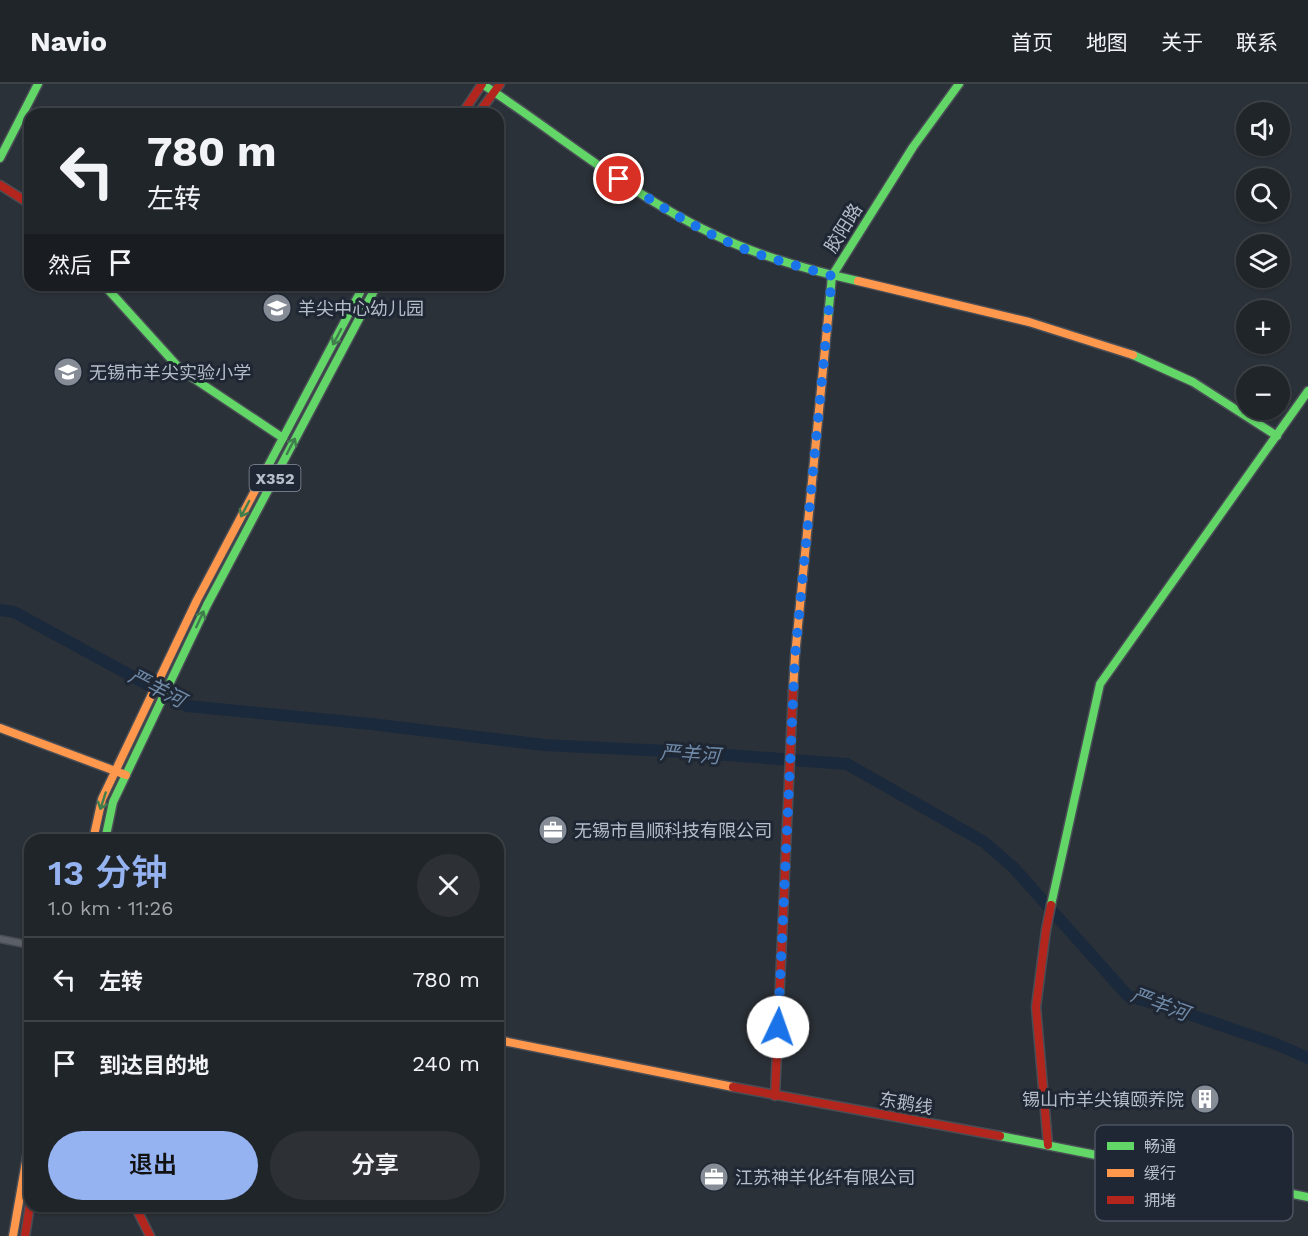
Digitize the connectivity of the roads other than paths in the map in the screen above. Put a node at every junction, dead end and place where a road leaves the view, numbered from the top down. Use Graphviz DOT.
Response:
graph roads {
  1 [pos="38,84"];
  2 [pos="482,84"];
  3 [pos="959,84"];
  4 [pos="497,88"];
  5 [pos="26,108"];
  6 [pos="465,108"];
  7 [pos="482,108"];
  8 [pos="24,111"];
  9 [pos="0,158"];
  10 [pos="0,185"];
  11 [pos="24,200"];
  12 [pos="832,276"];
  13 [pos="109,291"];
  14 [pos="361,291"];
  15 [pos="374,291"];
  16 [pos="1308,392"];
  17 [pos="1277,436"];
  18 [pos="283,438"];
  19 [pos="0,728"];
  20 [pos="116,772"];
  21 [pos="126,775"];
  22 [pos="94,834"];
  23 [pos="106,834"];
  24 [pos="0,939"];
  25 [pos="24,944"];
  26 [pos="504,1041"];
  27 [pos="775,1096"];
  28 [pos="1048,1145"];
  29 [pos="1095,1154"];
  30 [pos="24,1175"];
  31 [pos="1293,1194"];
  32 [pos="1308,1197"];
  33 [pos="29,1212"];
  34 [pos="138,1212"];
  35 [pos="14,1236"];
  36 [pos="25,1236"];
  37 [pos="150,1236"];
  1 -- 5 [label="main road"];
  2 -- 4 [label="main road"];
  2 -- 6 [label="main road"];
  3 -- 12 [label="main road, 胶阳路"];
  4 -- 7 [label="main road"];
  4 -- 12 [label="main road"];
  8 -- 9 [label="main road"];
  10 -- 11 [label="main road"];
  12 -- 17 [label="main road"];
  12 -- 27 [label="main road, 胶阳路"];
  13 -- 18 [label="main road"];
  14 -- 18 [label="main road, X352, one-way"];
  21 -- 15 [label="main road, X352, one-way"];
  16 -- 17 [label="main road"];
  17 -- 28 [label="main road"];
  18 -- 20 [label="main road, X352, one-way"];
  19 -- 20 [label="main road"];
  20 -- 21 [label="main road"];
  20 -- 22 [label="main road, X352, one-way"];
  21 -- 23 [label="main road, X352"];
  24 -- 25 [label="street"];
  26 -- 27 [label="main road, 东鹅线"];
  27 -- 28 [label="main road, 东鹅线"];
  28 -- 29 [label="main road, 东鹅线"];
  30 -- 35 [label="main road"];
  31 -- 32 [label="main road, 东鹅线"];
  33 -- 36 [label="main road"];
  34 -- 37 [label="main road"];
}
